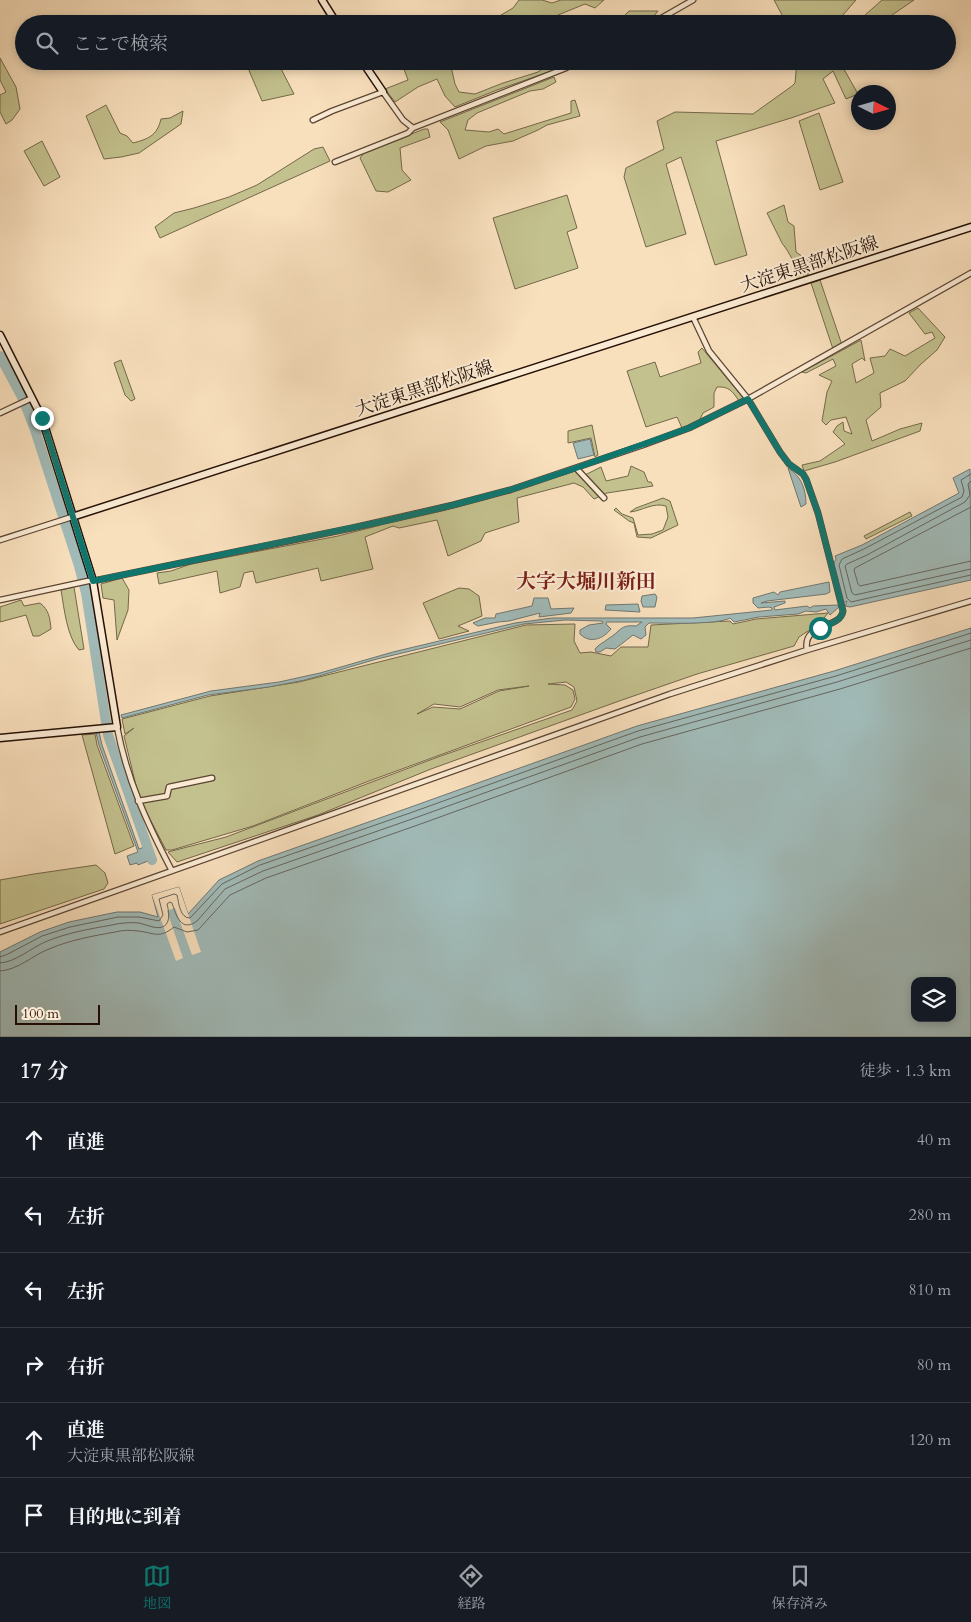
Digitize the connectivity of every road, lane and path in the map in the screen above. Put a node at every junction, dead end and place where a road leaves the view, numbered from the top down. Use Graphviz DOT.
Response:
graph roads {
  1 [pos="322,0"];
  2 [pos="693,0"];
  3 [pos="331,15"];
  4 [pos="667,15"];
  5 [pos="368,70"];
  6 [pos="559,70"];
  7 [pos="384,92"];
  8 [pos="313,120"];
  9 [pos="414,128"];
  10 [pos="335,162"];
  11 [pos="971,227"];
  12 [pos="971,273"];
  13 [pos="693,317"];
  14 [pos="0,335"];
  15 [pos="30,399"];
  16 [pos="748,399"];
  17 [pos="0,412"];
  18 [pos="576,468"];
  19 [pos="604,498"];
  20 [pos="70,517"];
  21 [pos="0,540"];
  22 [pos="91,581"];
  23 [pos="0,600"];
  24 [pos="971,601"];
  25 [pos="807,650"];
  26 [pos="115,727"];
  27 [pos="0,738"];
  28 [pos="212,778"];
  29 [pos="138,801"];
  30 [pos="172,871"];
  31 [pos="0,932"];
  1 -- 3 [label="main road"];
  2 -- 4 [label="street"];
  5 -- 7 [label="main road"];
  6 -- 9 [label="street"];
  7 -- 8 [label="street"];
  7 -- 9 [label="street"];
  9 -- 10 [label="street"];
  11 -- 13 [label="main road, 大淀東黒部松阪線"];
  12 -- 16 [label="street"];
  13 -- 16 [label="street"];
  13 -- 20 [label="main road, 大淀東黒部松阪線"];
  14 -- 15 [label="main road"];
  15 -- 17 [label="street"];
  15 -- 20 [label="main road"];
  16 -- 18 [label="street"];
  16 -- 25 [label="street"];
  18 -- 19 [label="street"];
  18 -- 22 [label="street"];
  20 -- 21 [label="street"];
  20 -- 22 [label="main road"];
  22 -- 23 [label="street"];
  22 -- 26 [label="main road"];
  24 -- 25 [label="street"];
  25 -- 30 [label="street"];
  26 -- 27 [label="main road"];
  26 -- 29 [label="street"];
  28 -- 29 [label="street"];
  29 -- 30 [label="street"];
  30 -- 31 [label="street"];
}
